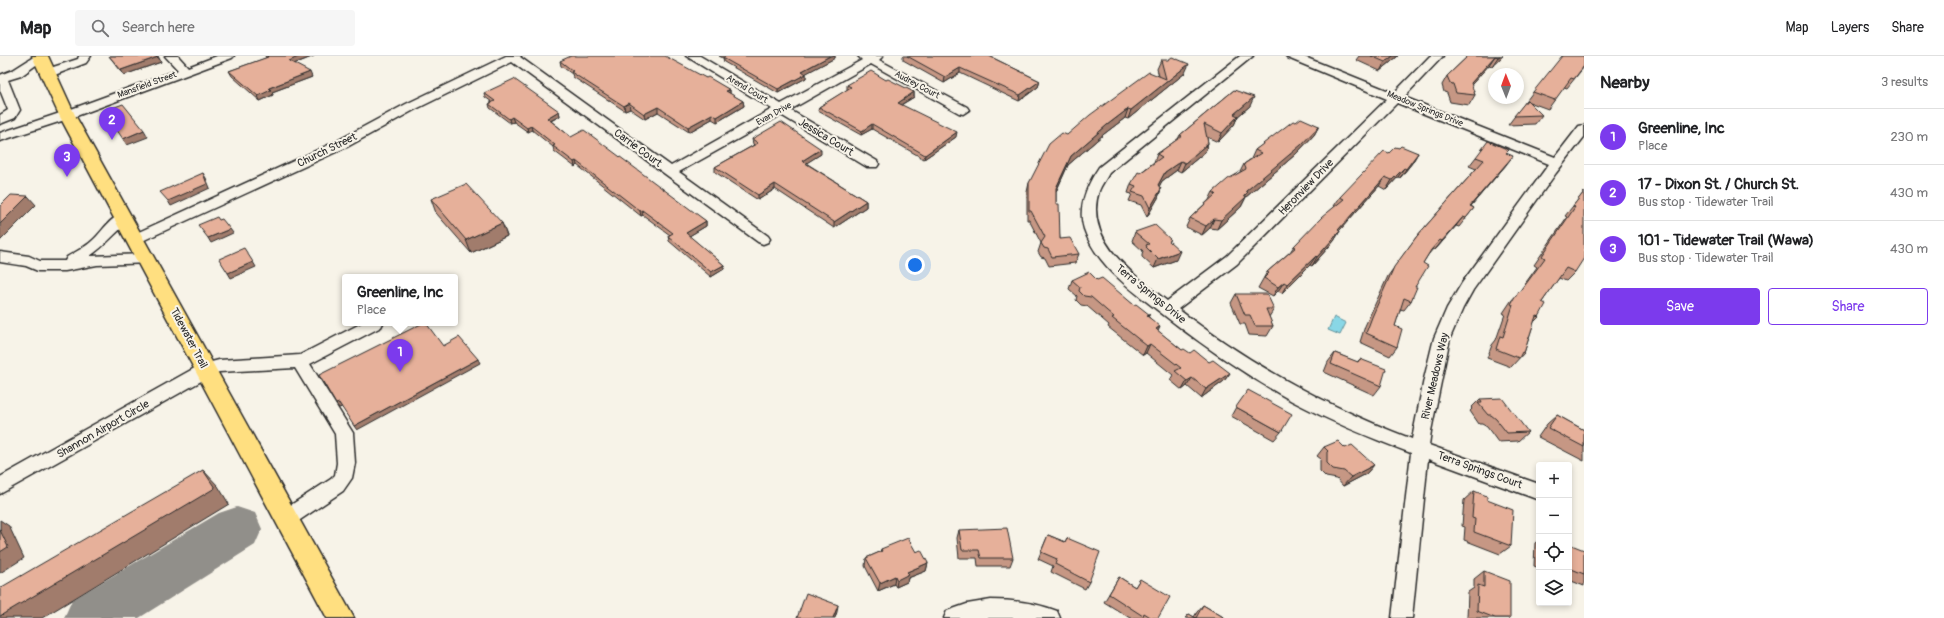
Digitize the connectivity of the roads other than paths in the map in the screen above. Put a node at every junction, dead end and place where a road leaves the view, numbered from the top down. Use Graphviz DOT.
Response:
graph roads {
  1 [pos="40,56"];
  2 [pos="85,56"];
  3 [pos="171,56"];
  4 [pos="228,56"];
  5 [pos="692,56"];
  6 [pos="1247,56"];
  7 [pos="1292,56"];
  8 [pos="1437,56"];
  9 [pos="513,57"];
  10 [pos="870,57"];
  11 [pos="186,71"];
  12 [pos="48,73"];
  13 [pos="1,79"];
  14 [pos="1396,98"];
  15 [pos="781,110"];
  16 [pos="963,110"];
  17 [pos="67,115"];
  18 [pos="0,120"];
  19 [pos="1584,129"];
  20 [pos="0,137"];
  21 [pos="1558,163"];
  22 [pos="872,164"];
  23 [pos="670,172"];
  24 [pos="124,218"];
  25 [pos="135,239"];
  26 [pos="763,239"];
  27 [pos="0,257"];
  28 [pos="146,259"];
  29 [pos="65,266"];
  30 [pos="1167,309"];
  31 [pos="369,326"];
  32 [pos="300,361"];
  33 [pos="206,370"];
  34 [pos="1420,448"];
  35 [pos="0,486"];
  36 [pos="1536,491"];
  37 [pos="286,518"];
  38 [pos="341,618"];
  39 [pos="954,618"];
  40 [pos="1050,618"];
  41 [pos="1402,618"];
  1 -- 12 [label="main road, Tidewater Trail"];
  1 -- 13 [label="street"];
  2 -- 12 [label="street"];
  3 -- 11 [label="street"];
  4 -- 11 [label="street, Mansfield Street"];
  5 -- 15 [label="street, Arend Court"];
  6 -- 30 [label="street, Terra Springs Drive"];
  7 -- 14 [label="street, Meadow Springs Drive"];
  8 -- 14 [label="street, Heronview Drive"];
  9 -- 23 [label="street, Carrie Court"];
  9 -- 25 [label="street, Church Street"];
  10 -- 15 [label="street, Evan Drive"];
  10 -- 16 [label="street, Audrey Court"];
  11 -- 17 [label="street, Mansfield Street"];
  12 -- 17 [label="main road, Tidewater Trail"];
  13 -- 18 [label="street"];
  14 -- 21 [label="street, Meadow Springs Drive"];
  14 -- 30 [label="street, Heronview Drive"];
  15 -- 22 [label="street, Jessica Court"];
  15 -- 23 [label="street, Evan Drive"];
  17 -- 20 [label="street, Mansfield Street"];
  17 -- 24 [label="main road, Tidewater Trail"];
  19 -- 21 [label="street, River Meadows Way"];
  21 -- 34 [label="street, River Meadows Way"];
  23 -- 26 [label="street, Carrie Court"];
  24 -- 25 [label="main road, Tidewater Trail"];
  24 -- 29 [label="street"];
  25 -- 28 [label="main road, Tidewater Trail"];
  27 -- 29 [label="street"];
  28 -- 29 [label="street"];
  28 -- 33 [label="main road, Tidewater Trail"];
  30 -- 34 [label="street, Terra Springs Drive"];
  31 -- 32 [label="street, Shannon Airport Circle"];
  32 -- 33 [label="street, Shannon Airport Circle"];
  32 -- 37 [label="street"];
  33 -- 35 [label="street, Shannon Airport Circle"];
  33 -- 37 [label="main road, Tidewater Trail"];
  34 -- 36 [label="street, Terra Springs Court"];
  34 -- 41 [label="street, River Meadows Way"];
  37 -- 38 [label="main road, Tidewater Trail"];
  39 -- 40 [label="street"];
}
